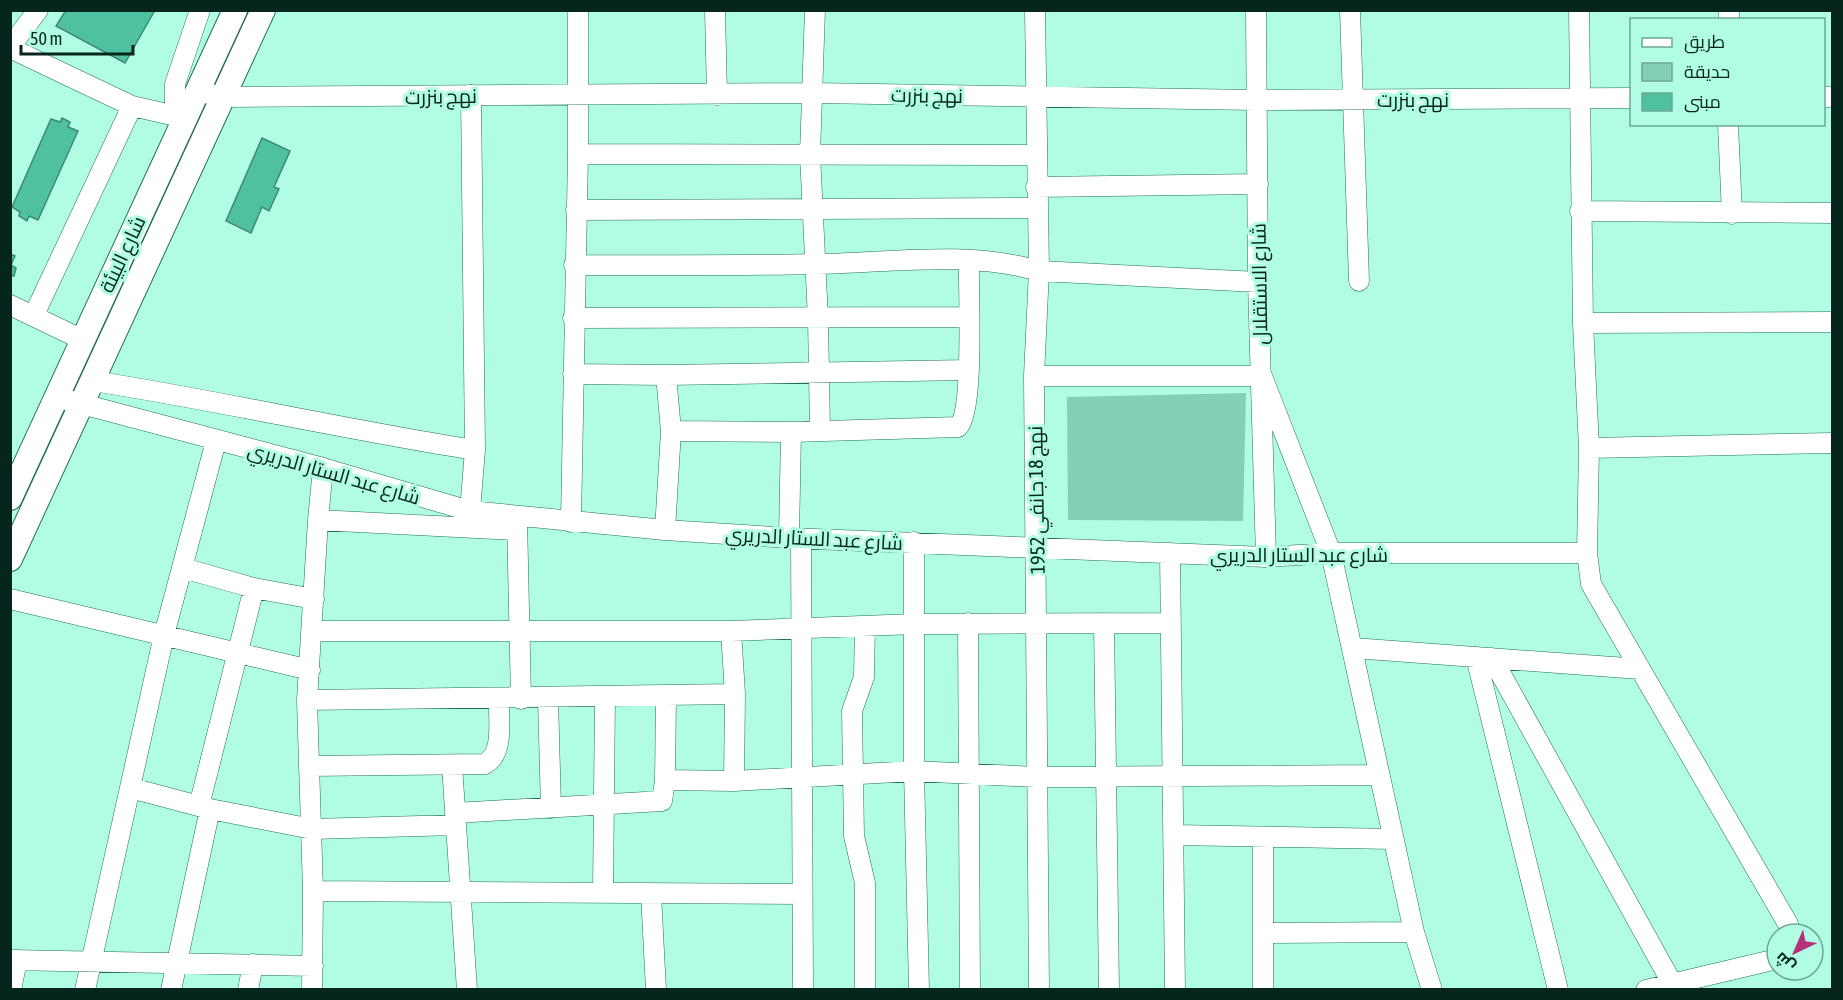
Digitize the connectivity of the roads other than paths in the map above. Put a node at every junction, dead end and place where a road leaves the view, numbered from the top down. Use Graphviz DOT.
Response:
graph roads {
  1 [pos="38,10"];
  2 [pos="200,10"];
  3 [pos="235,10"];
  4 [pos="263,10"];
  5 [pos="578,10"];
  6 [pos="715,10"];
  7 [pos="814,10"];
  8 [pos="1035,10"];
  9 [pos="1256,10"];
  10 [pos="1350,10"];
  11 [pos="1579,10"];
  12 [pos="10,47"];
  13 [pos="198,91"];
  14 [pos="813,93"];
  15 [pos="471,95"];
  16 [pos="717,95"];
  17 [pos="578,96"];
  18 [pos="1035,96"];
  19 [pos="222,97"];
  20 [pos="1581,98"];
  21 [pos="1630,98"];
  22 [pos="1351,99"];
  23 [pos="1256,100"];
  24 [pos="132,106"];
  25 [pos="180,116"];
  26 [pos="1728,126"];
  27 [pos="578,153"];
  28 [pos="810,154"];
  29 [pos="1035,155"];
  30 [pos="1258,184"];
  31 [pos="1036,187"];
  32 [pos="813,208"];
  33 [pos="1036,208"];
  34 [pos="576,210"];
  35 [pos="1580,210"];
  36 [pos="1833,213"];
  37 [pos="1732,214"];
  38 [pos="969,260"];
  39 [pos="816,264"];
  40 [pos="574,265"];
  41 [pos="1039,271"];
  42 [pos="1359,281"];
  43 [pos="1258,282"];
  44 [pos="10,305"];
  45 [pos="34,315"];
  46 [pos="968,317"];
  47 [pos="573,318"];
  48 [pos="818,319"];
  49 [pos="1833,322"];
  50 [pos="1582,323"];
  51 [pos="83,340"];
  52 [pos="969,370"];
  53 [pos="819,373"];
  54 [pos="573,374"];
  55 [pos="666,375"];
  56 [pos="1034,376"];
  57 [pos="1262,376"];
  58 [pos="93,381"];
  59 [pos="57,398"];
  60 [pos="82,404"];
  61 [pos="671,431"];
  62 [pos="820,431"];
  63 [pos="791,432"];
  64 [pos="216,441"];
  65 [pos="1833,443"];
  66 [pos="1589,448"];
  67 [pos="475,450"];
  68 [pos="323,468"];
  69 [pos="16,475"];
  70 [pos="46,484"];
  71 [pos="10,498"];
  72 [pos="470,511"];
  73 [pos="318,520"];
  74 [pos="571,522"];
  75 [pos="517,523"];
  76 [pos="665,530"];
  77 [pos="795,538"];
  78 [pos="914,542"];
  79 [pos="1038,549"];
  80 [pos="1170,553"];
  81 [pos="1331,553"];
  82 [pos="1587,553"];
  83 [pos="1266,557"];
  84 [pos="10,559"];
  85 [pos="183,568"];
  86 [pos="254,588"];
  87 [pos="10,599"];
  88 [pos="314,599"];
  89 [pos="968,623"];
  90 [pos="1104,623"];
  91 [pos="1170,623"];
  92 [pos="915,624"];
  93 [pos="1036,624"];
  94 [pos="865,626"];
  95 [pos="801,628"];
  96 [pos="312,631"];
  97 [pos="521,631"];
  98 [pos="731,631"];
  99 [pos="164,635"];
  100 [pos="1353,648"];
  101 [pos="237,653"];
  102 [pos="1484,658"];
  103 [pos="1640,669"];
  104 [pos="310,670"];
  105 [pos="735,694"];
  106 [pos="666,695"];
  107 [pos="605,697"];
  108 [pos="548,698"];
  109 [pos="499,699"];
  110 [pos="521,699"];
  111 [pos="307,700"];
  112 [pos="452,765"];
  113 [pos="309,766"];
  114 [pos="914,771"];
  115 [pos="969,774"];
  116 [pos="1379,775"];
  117 [pos="853,776"];
  118 [pos="1107,776"];
  119 [pos="1174,776"];
  120 [pos="801,777"];
  121 [pos="1036,777"];
  122 [pos="665,780"];
  123 [pos="734,780"];
  124 [pos="131,788"];
  125 [pos="604,806"];
  126 [pos="204,807"];
  127 [pos="551,808"];
  128 [pos="456,819"];
  129 [pos="312,828"];
  130 [pos="1174,835"];
  131 [pos="1263,839"];
  132 [pos="1393,839"];
  133 [pos="313,891"];
  134 [pos="460,892"];
  135 [pos="603,893"];
  136 [pos="651,894"];
  137 [pos="802,894"];
  138 [pos="1787,922"];
  139 [pos="1414,932"];
  140 [pos="1264,933"];
  141 [pos="14,960"];
  142 [pos="90,962"];
  143 [pos="178,963"];
  144 [pos="1765,963"];
  145 [pos="253,964"];
  146 [pos="313,966"];
  147 [pos="1718,981"];
  148 [pos="1672,983"];
  149 [pos="11,990"];
  150 [pos="85,990"];
  151 [pos="171,990"];
  152 [pos="249,990"];
  153 [pos="312,990"];
  154 [pos="466,990"];
  155 [pos="656,990"];
  156 [pos="803,990"];
  157 [pos="865,990"];
  158 [pos="919,990"];
  159 [pos="970,990"];
  160 [pos="1039,990"];
  161 [pos="1109,990"];
  162 [pos="1175,990"];
  163 [pos="1263,990"];
  164 [pos="1432,990"];
  165 [pos="1558,990"];
  166 [pos="1646,990"];
  1 -- 12 [label="street"];
  2 -- 25 [label="street"];
  3 -- 13 [label="main road, شارع البيئة"];
  4 -- 19 [label="main road"];
  5 -- 17 [label="street"];
  6 -- 16 [label="street"];
  7 -- 14 [label="street"];
  8 -- 18 [label="street, نهج 18 جانفي 1952"];
  9 -- 23 [label="street, شارع الاستقلال"];
  10 -- 22 [label="street"];
  11 -- 20 [label="street"];
  12 -- 24 [label="street"];
  13 -- 19 [label="street, نهج بنزرت"];
  13 -- 25 [label="main road, شارع البيئة"];
  14 -- 16 [label="street, نهج بنزرت"];
  14 -- 18 [label="street, نهج بنزرت"];
  14 -- 28 [label="street"];
  15 -- 17 [label="street, نهج بنزرت"];
  15 -- 19 [label="street, نهج بنزرت"];
  15 -- 67 [label="street"];
  16 -- 17 [label="street, نهج بنزرت"];
  17 -- 27 [label="street"];
  18 -- 23 [label="street, نهج بنزرت"];
  18 -- 29 [label="street, نهج 18 جانفي 1952"];
  19 -- 58 [label="main road"];
  20 -- 21 [label="street, نهج بنزرت"];
  20 -- 22 [label="street, نهج بنزرت"];
  20 -- 35 [label="street"];
  22 -- 23 [label="street, نهج بنزرت"];
  22 -- 42 [label="street"];
  23 -- 30 [label="street, شارع الاستقلال"];
  24 -- 25 [label="street"];
  24 -- 45 [label="street"];
  25 -- 51 [label="main road, شارع البيئة"];
  26 -- 37 [label="street"];
  27 -- 28 [label="street"];
  27 -- 34 [label="street"];
  28 -- 29 [label="street"];
  28 -- 32 [label="street"];
  29 -- 31 [label="street, نهج 18 جانفي 1952"];
  30 -- 31 [label="street"];
  30 -- 43 [label="street, شارع الاستقلال"];
  31 -- 33 [label="street, نهج 18 جانفي 1952"];
  32 -- 33 [label="street"];
  32 -- 34 [label="street"];
  32 -- 39 [label="street"];
  33 -- 41 [label="street, نهج 18 جانفي 1952"];
  34 -- 40 [label="street"];
  35 -- 37 [label="street"];
  35 -- 50 [label="street"];
  36 -- 37 [label="street"];
  38 -- 39 [label="street"];
  38 -- 41 [label="street"];
  38 -- 46 [label="street"];
  39 -- 40 [label="street"];
  39 -- 48 [label="street"];
  40 -- 47 [label="street"];
  41 -- 43 [label="street"];
  41 -- 56 [label="street, نهج 18 جانفي 1952"];
  43 -- 57 [label="street, شارع الاستقلال"];
  44 -- 45 [label="street"];
  45 -- 51 [label="street"];
  46 -- 48 [label="street"];
  46 -- 52 [label="street"];
  47 -- 48 [label="street"];
  47 -- 54 [label="street"];
  48 -- 53 [label="street"];
  49 -- 50 [label="street"];
  50 -- 66 [label="street"];
  51 -- 59 [label="main road, شارع البيئة"];
  52 -- 53 [label="street"];
  52 -- 62 [label="street"];
  53 -- 55 [label="street"];
  53 -- 62 [label="street"];
  54 -- 55 [label="street"];
  54 -- 74 [label="street"];
  55 -- 61 [label="street"];
  56 -- 57 [label="street"];
  56 -- 79 [label="street, نهج 18 جانفي 1952"];
  57 -- 81 [label="street"];
  57 -- 83 [label="street, شارع الاستقلال"];
  58 -- 60 [label="main road"];
  58 -- 67 [label="street"];
  59 -- 60 [label="street, شارع عبد الستار الدريري"];
  59 -- 69 [label="main road, شارع البيئة"];
  60 -- 64 [label="street, شارع عبد الستار الدريري"];
  60 -- 70 [label="main road"];
  61 -- 63 [label="street"];
  61 -- 76 [label="street"];
  62 -- 63 [label="street"];
  63 -- 77 [label="street"];
  64 -- 68 [label="street, شارع عبد الستار الدريري"];
  64 -- 85 [label="street"];
  65 -- 66 [label="street"];
  66 -- 82 [label="street"];
  67 -- 72 [label="street"];
  68 -- 72 [label="street, شارع عبد الستار الدريري"];
  68 -- 73 [label="street"];
  69 -- 70 [label="main road"];
  69 -- 71 [label="main road, شارع البيئة"];
  70 -- 84 [label="main road"];
  72 -- 75 [label="street, شارع عبد الستار الدريري"];
  73 -- 75 [label="street"];
  73 -- 88 [label="street"];
  74 -- 75 [label="street, شارع عبد الستار الدريري"];
  74 -- 76 [label="street, شارع عبد الستار الدريري"];
  75 -- 97 [label="street"];
  76 -- 77 [label="street, شارع عبد الستار الدريري"];
  77 -- 78 [label="street, شارع عبد الستار الدريري"];
  77 -- 95 [label="street"];
  78 -- 79 [label="street, شارع عبد الستار الدريري"];
  78 -- 92 [label="street"];
  79 -- 80 [label="street, شارع عبد الستار الدريري"];
  79 -- 93 [label="street, نهج 18 جانفي 1952"];
  80 -- 83 [label="street, شارع عبد الستار الدريري"];
  80 -- 91 [label="street"];
  81 -- 82 [label="street, شارع عبد الستار الدريري"];
  81 -- 83 [label="street, شارع عبد الستار الدريري"];
  81 -- 100 [label="street"];
  82 -- 103 [label="street"];
  85 -- 86 [label="street"];
  85 -- 99 [label="street"];
  86 -- 88 [label="street"];
  86 -- 101 [label="street"];
  87 -- 99 [label="street"];
  88 -- 96 [label="street"];
  89 -- 92 [label="street"];
  89 -- 93 [label="street"];
  89 -- 115 [label="street"];
  90 -- 91 [label="street"];
  90 -- 93 [label="street"];
  90 -- 118 [label="street"];
  91 -- 119 [label="street"];
  92 -- 94 [label="street"];
  92 -- 114 [label="street"];
  93 -- 121 [label="street, نهج 18 جانفي 1952"];
  94 -- 95 [label="street"];
  94 -- 117 [label="street"];
  95 -- 98 [label="street"];
  95 -- 120 [label="street"];
  96 -- 97 [label="street"];
  96 -- 104 [label="street"];
  97 -- 98 [label="street"];
  97 -- 110 [label="street"];
  98 -- 105 [label="street"];
  99 -- 101 [label="street"];
  99 -- 124 [label="street"];
  100 -- 102 [label="street"];
  100 -- 116 [label="street"];
  101 -- 104 [label="street"];
  101 -- 126 [label="street"];
  102 -- 103 [label="street"];
  102 -- 148 [label="street"];
  102 -- 165 [label="street"];
  103 -- 138 [label="street"];
  104 -- 111 [label="street"];
  105 -- 106 [label="street"];
  105 -- 123 [label="street"];
  106 -- 107 [label="street"];
  106 -- 122 [label="street"];
  107 -- 108 [label="street"];
  107 -- 125 [label="street"];
  108 -- 110 [label="street"];
  108 -- 127 [label="street"];
  109 -- 110 [label="street"];
  109 -- 111 [label="street"];
  109 -- 112 [label="street"];
  111 -- 113 [label="street"];
  112 -- 113 [label="street"];
  112 -- 128 [label="street"];
  113 -- 129 [label="street"];
  114 -- 115 [label="street"];
  114 -- 117 [label="street"];
  114 -- 158 [label="street"];
  115 -- 121 [label="street"];
  115 -- 159 [label="street"];
  116 -- 119 [label="street"];
  116 -- 132 [label="street"];
  117 -- 120 [label="street"];
  117 -- 157 [label="street"];
  118 -- 119 [label="street"];
  118 -- 121 [label="street"];
  118 -- 161 [label="street"];
  119 -- 130 [label="street"];
  120 -- 123 [label="street"];
  120 -- 137 [label="street"];
  121 -- 160 [label="street, نهج 18 جانفي 1952"];
  122 -- 123 [label="street"];
  122 -- 125 [label="street"];
  124 -- 126 [label="street"];
  124 -- 142 [label="street"];
  125 -- 127 [label="street"];
  125 -- 135 [label="street"];
  126 -- 129 [label="street"];
  126 -- 143 [label="street"];
  127 -- 128 [label="street"];
  128 -- 129 [label="street"];
  128 -- 134 [label="street"];
  129 -- 133 [label="street"];
  130 -- 131 [label="street"];
  130 -- 162 [label="street"];
  131 -- 132 [label="street"];
  131 -- 140 [label="street"];
  132 -- 139 [label="street"];
  133 -- 134 [label="street"];
  133 -- 146 [label="street"];
  134 -- 135 [label="street"];
  134 -- 154 [label="street"];
  135 -- 136 [label="street"];
  136 -- 137 [label="street"];
  136 -- 155 [label="street"];
  137 -- 156 [label="street"];
  139 -- 140 [label="street"];
  139 -- 164 [label="street"];
  140 -- 163 [label="street"];
  141 -- 142 [label="street"];
  141 -- 149 [label="street"];
  142 -- 143 [label="street"];
  142 -- 150 [label="street"];
  143 -- 145 [label="street"];
  143 -- 151 [label="street"];
  144 -- 147 [label="street"];
  145 -- 146 [label="street"];
  145 -- 152 [label="street"];
  146 -- 153 [label="street"];
  147 -- 148 [label="street"];
  148 -- 166 [label="street"];
}
